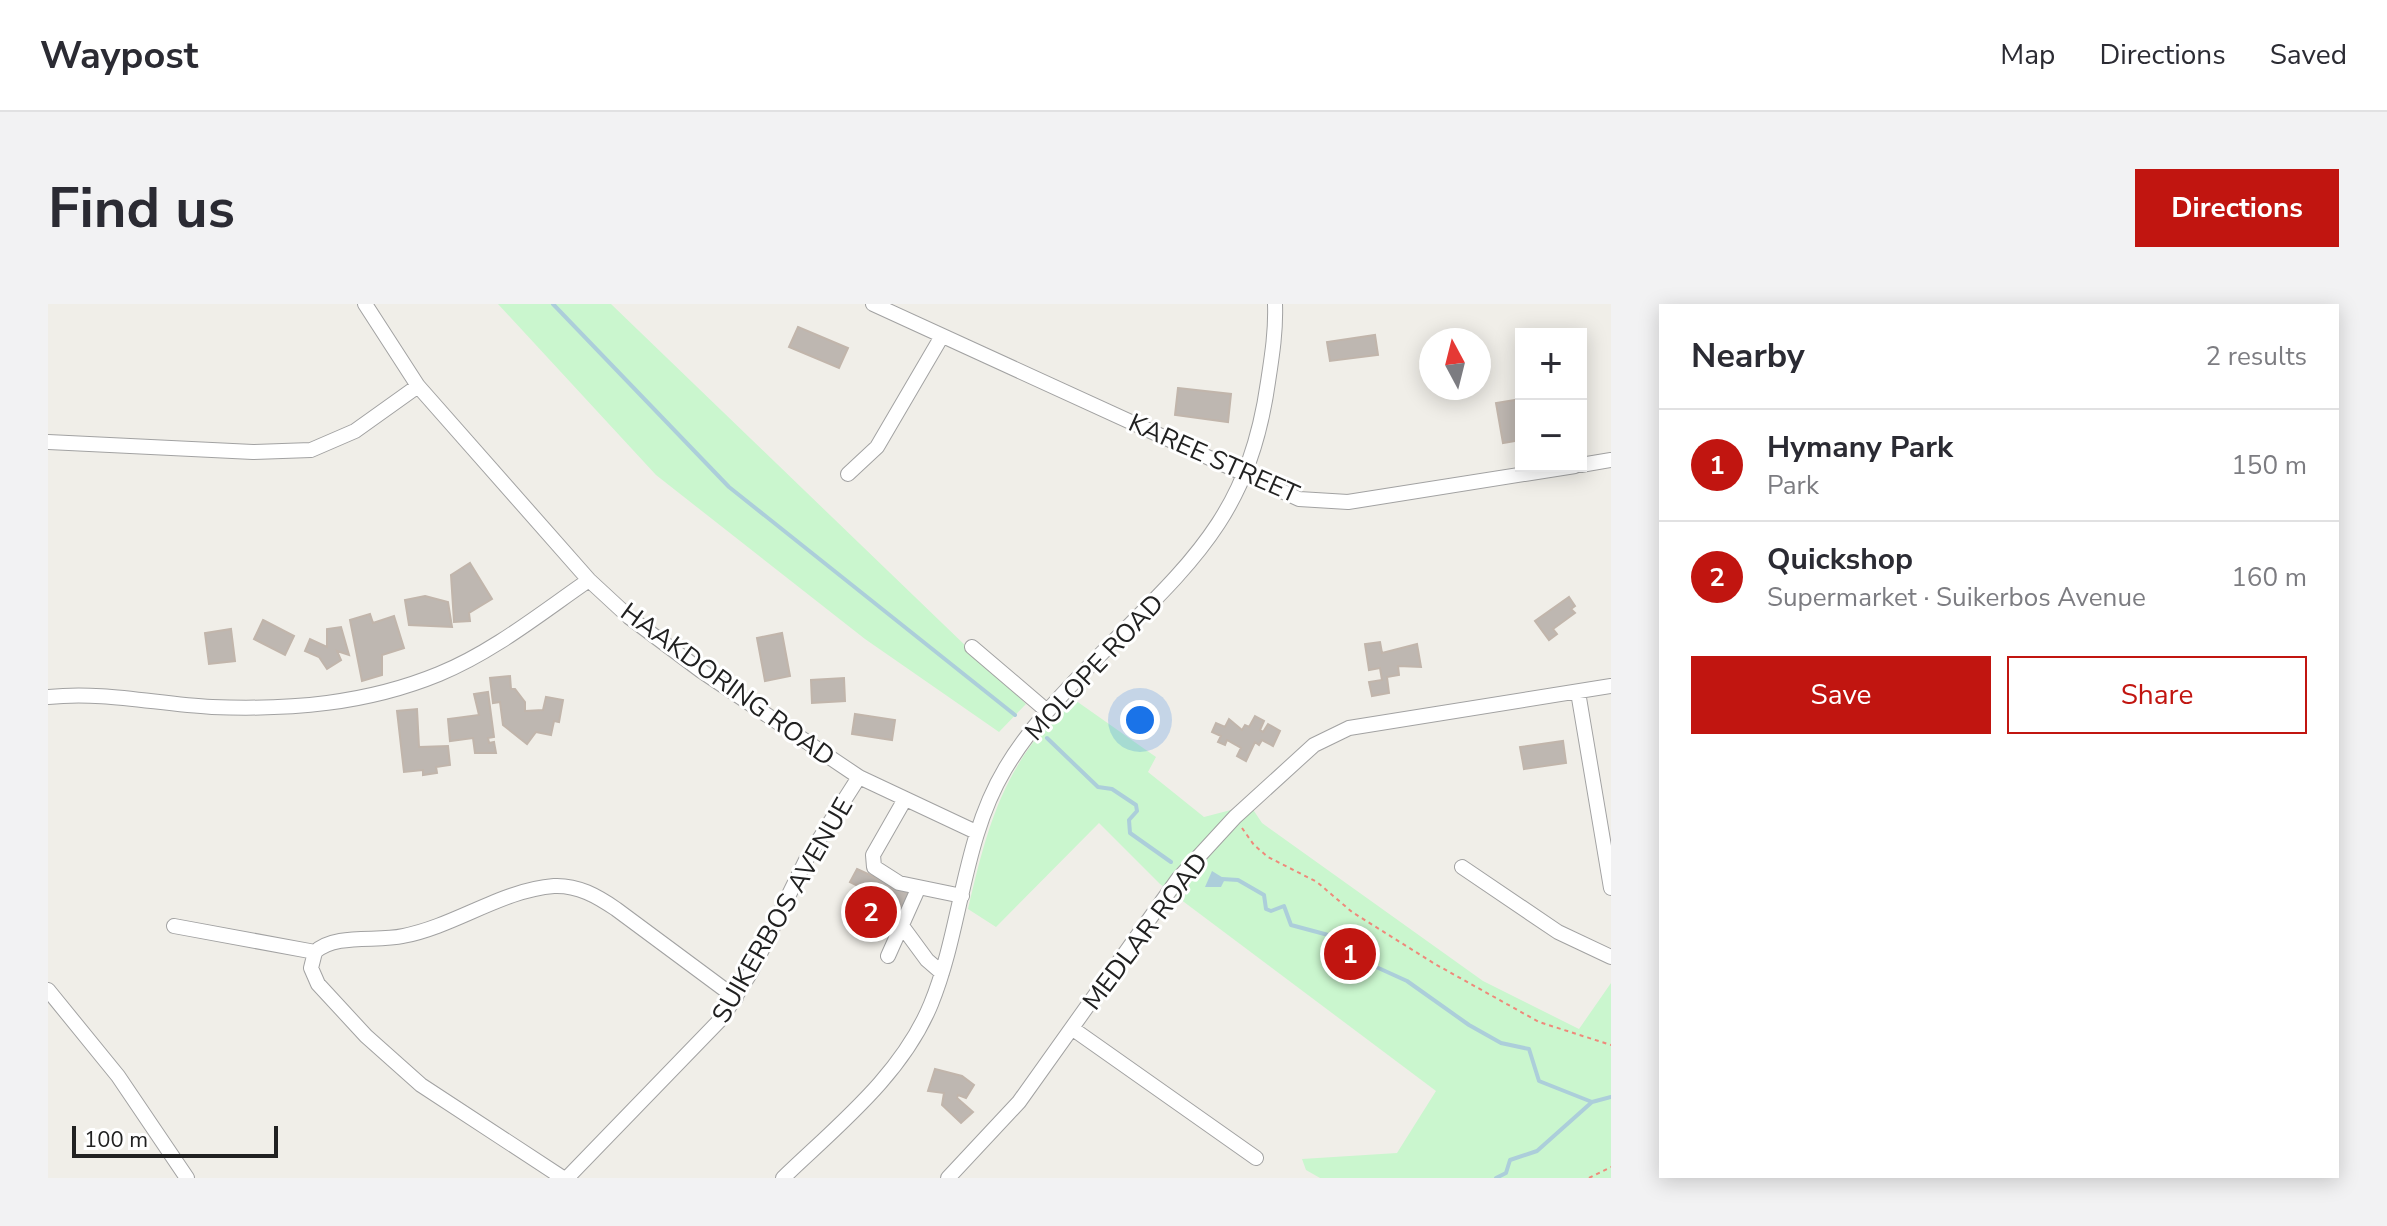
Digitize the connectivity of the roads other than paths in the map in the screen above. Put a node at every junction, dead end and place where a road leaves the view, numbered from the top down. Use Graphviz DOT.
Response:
graph roads {
  1 [pos="365,304"];
  2 [pos="873,304"];
  3 [pos="1275,304"];
  4 [pos="942,336"];
  5 [pos="418,386"];
  6 [pos="48,442"];
  7 [pos="1611,460"];
  8 [pos="1587,464"];
  9 [pos="1538,472"];
  10 [pos="848,474"];
  11 [pos="1248,474"];
  12 [pos="589,580"];
  13 [pos="972,647"];
  14 [pos="1611,686"];
  15 [pos="1578,692"];
  16 [pos="48,697"];
  17 [pos="1047,711"];
  18 [pos="859,777"];
  19 [pos="905,799"];
  20 [pos="976,832"];
  21 [pos="1462,867"];
  22 [pos="1611,888"];
  23 [pos="918,889"];
  24 [pos="962,896"];
  25 [pos="174,926"];
  26 [pos="902,926"];
  27 [pos="315,952"];
  28 [pos="888,956"];
  29 [pos="1611,957"];
  30 [pos="942,973"];
  31 [pos="48,990"];
  32 [pos="736,998"];
  33 [pos="1073,1029"];
  34 [pos="1256,1158"];
  35 [pos="187,1178"];
  36 [pos="565,1178"];
  37 [pos="783,1178"];
  38 [pos="948,1178"];
  1 -- 5 [label="street, HAAKDORING ROAD"];
  2 -- 4 [label="street, KAREE STREET"];
  3 -- 11 [label="street, MOLOPE ROAD"];
  4 -- 10 [label="street"];
  4 -- 11 [label="street, KAREE STREET"];
  5 -- 6 [label="street"];
  5 -- 12 [label="street, HAAKDORING ROAD"];
  7 -- 8 [label="street, KAREE STREET"];
  9 -- 11 [label="street, KAREE STREET"];
  11 -- 17 [label="street, MOLOPE ROAD"];
  12 -- 16 [label="street"];
  12 -- 18 [label="street, HAAKDORING ROAD"];
  13 -- 17 [label="street"];
  14 -- 15 [label="street, MEDLAR ROAD"];
  15 -- 22 [label="street"];
  15 -- 33 [label="street, MEDLAR ROAD"];
  17 -- 20 [label="street, MOLOPE ROAD"];
  18 -- 19 [label="street, HAAKDORING ROAD"];
  18 -- 32 [label="street, SUIKERBOS AVENUE"];
  19 -- 20 [label="street, HAAKDORING ROAD"];
  19 -- 23 [label="street"];
  20 -- 24 [label="street, MOLOPE ROAD"];
  21 -- 29 [label="street"];
  23 -- 24 [label="street"];
  23 -- 26 [label="street"];
  24 -- 30 [label="street, MOLOPE ROAD"];
  25 -- 27 [label="street"];
  26 -- 28 [label="street"];
  26 -- 30 [label="street"];
  27 -- 32 [label="street"];
  27 -- 36 [label="street"];
  30 -- 37 [label="street, MOLOPE ROAD"];
  31 -- 35 [label="street"];
  32 -- 36 [label="street, SUIKERBOS AVENUE"];
  33 -- 34 [label="street"];
  33 -- 38 [label="street, MEDLAR ROAD"];
}
